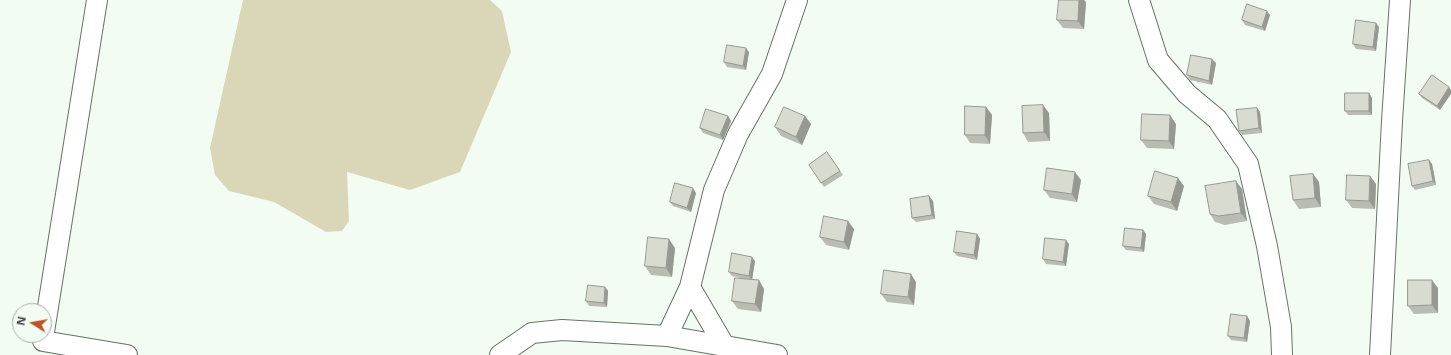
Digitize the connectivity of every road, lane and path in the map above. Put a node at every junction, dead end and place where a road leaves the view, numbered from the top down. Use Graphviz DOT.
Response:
graph roads {
  1 [pos="97,0"];
  2 [pos="797,0"];
  3 [pos="1139,0"];
  4 [pos="1400,0"];
  5 [pos="690,287"];
  6 [pos="49,303"];
  7 [pos="667,336"];
  8 [pos="52,342"];
  9 [pos="724,345"];
  10 [pos="127,355"];
  11 [pos="500,355"];
  12 [pos="777,355"];
  13 [pos="1282,355"];
  14 [pos="1380,355"];
  1 -- 6 [label="street"];
  2 -- 5 [label="street"];
  3 -- 13 [label="street"];
  4 -- 14 [label="street"];
  5 -- 7 [label="street"];
  5 -- 9 [label="street"];
  7 -- 9 [label="street"];
  7 -- 11 [label="street"];
  8 -- 10 [label="street"];
  9 -- 12 [label="street"];
}
